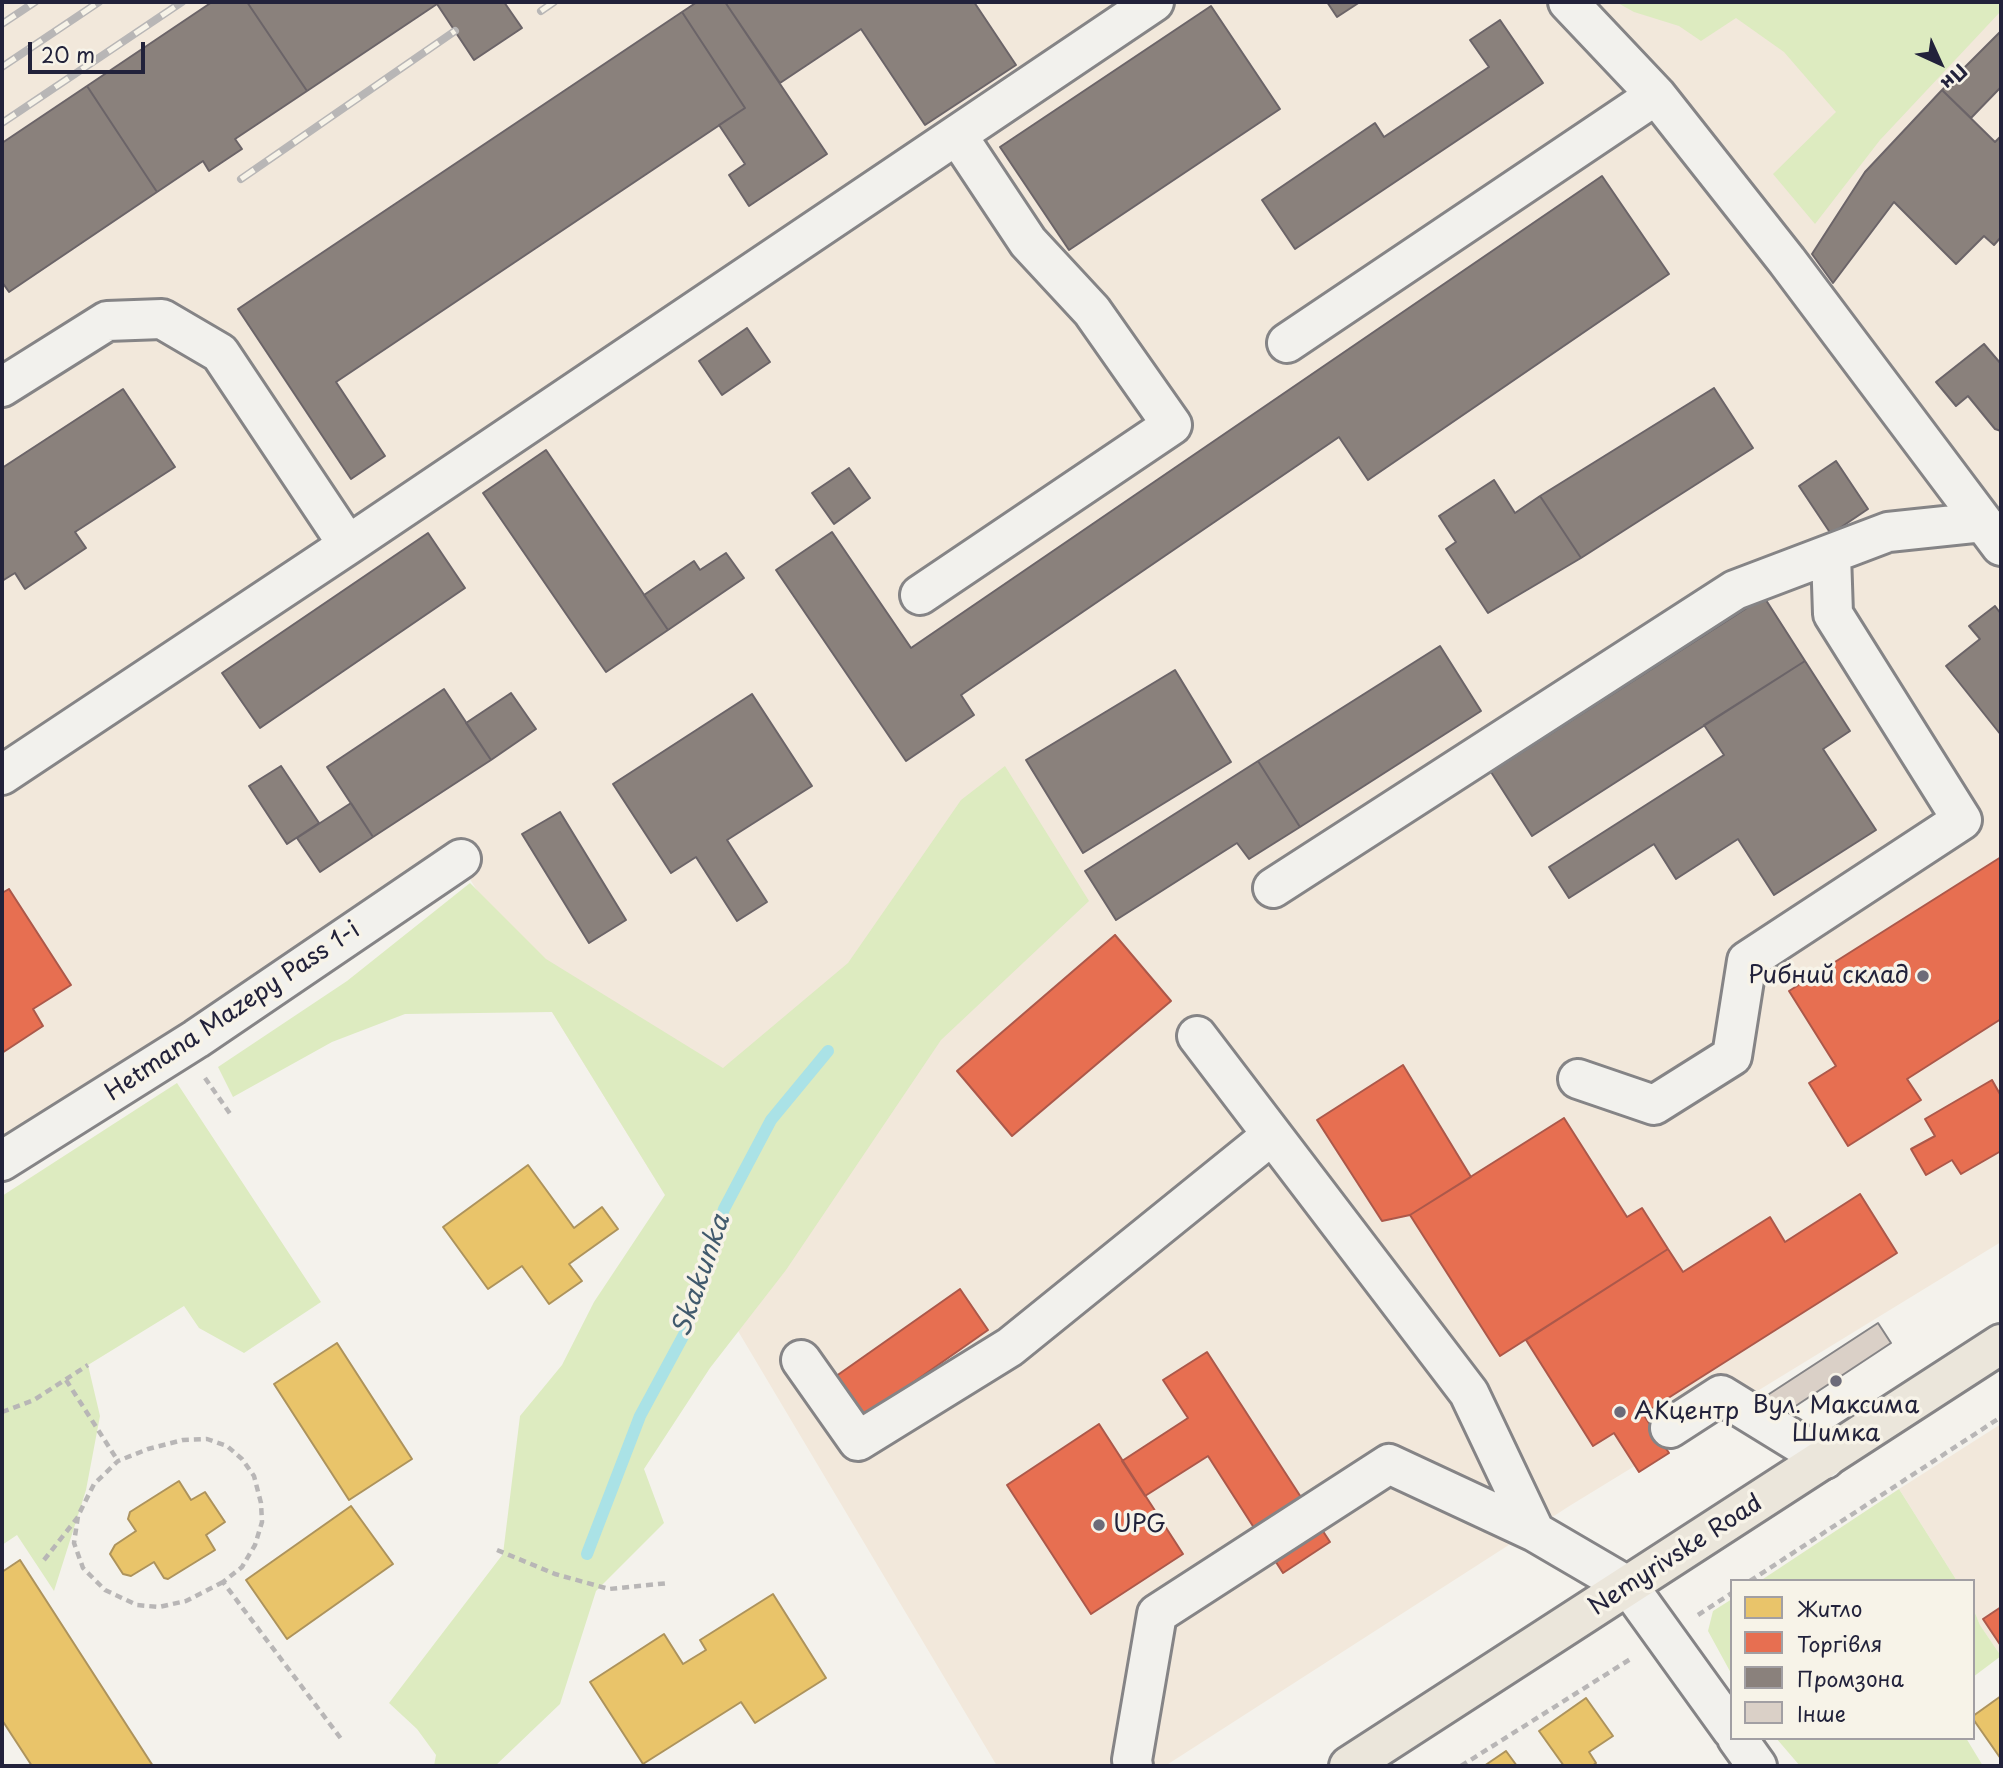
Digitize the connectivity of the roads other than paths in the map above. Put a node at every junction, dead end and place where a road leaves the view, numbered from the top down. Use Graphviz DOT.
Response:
graph roads {
  1 [pos="1154,2"];
  2 [pos="1568,2"];
  3 [pos="1657,95"];
  4 [pos="957,135"];
  5 [pos="1287,343"];
  6 [pos="2,387"];
  7 [pos="1992,534"];
  8 [pos="348,545"];
  9 [pos="1831,554"];
  10 [pos="919,595"];
  11 [pos="2,775"];
  12 [pos="461,859"];
  13 [pos="1273,888"];
  14 [pos="1197,1036"];
  15 [pos="1578,1079"];
  16 [pos="1272,1135"];
  17 [pos="2,1161"];
  18 [pos="2001,1344"];
  19 [pos="801,1360"];
  20 [pos="1670,1428"];
  21 [pos="1825,1459"];
  22 [pos="1535,1532"];
  23 [pos="1629,1587"];
  24 [pos="1730,1727"];
  25 [pos="1738,1740"];
  26 [pos="1133,1766"];
  27 [pos="1349,1766"];
  28 [pos="1757,1766"];
  1 -- 4 [label="street"];
  2 -- 3 [label="street"];
  3 -- 5 [label="street"];
  3 -- 7 [label="street"];
  4 -- 8 [label="street"];
  4 -- 10 [label="street"];
  6 -- 8 [label="street"];
  7 -- 9 [label="street"];
  8 -- 11 [label="street"];
  9 -- 13 [label="street"];
  9 -- 15 [label="street"];
  12 -- 17 [label="street, Hetmana Mazepy Pass 1-i"];
  14 -- 16 [label="street"];
  16 -- 19 [label="street"];
  16 -- 22 [label="street"];
  18 -- 21 [label="main road, Nemyrivske Road"];
  20 -- 21 [label="street"];
  21 -- 23 [label="main road, Nemyrivske Road"];
  22 -- 23 [label="street"];
  22 -- 26 [label="street"];
  23 -- 24 [label="street"];
  23 -- 27 [label="main road, Nemyrivske Road"];
  25 -- 28 [label="street"];
}
